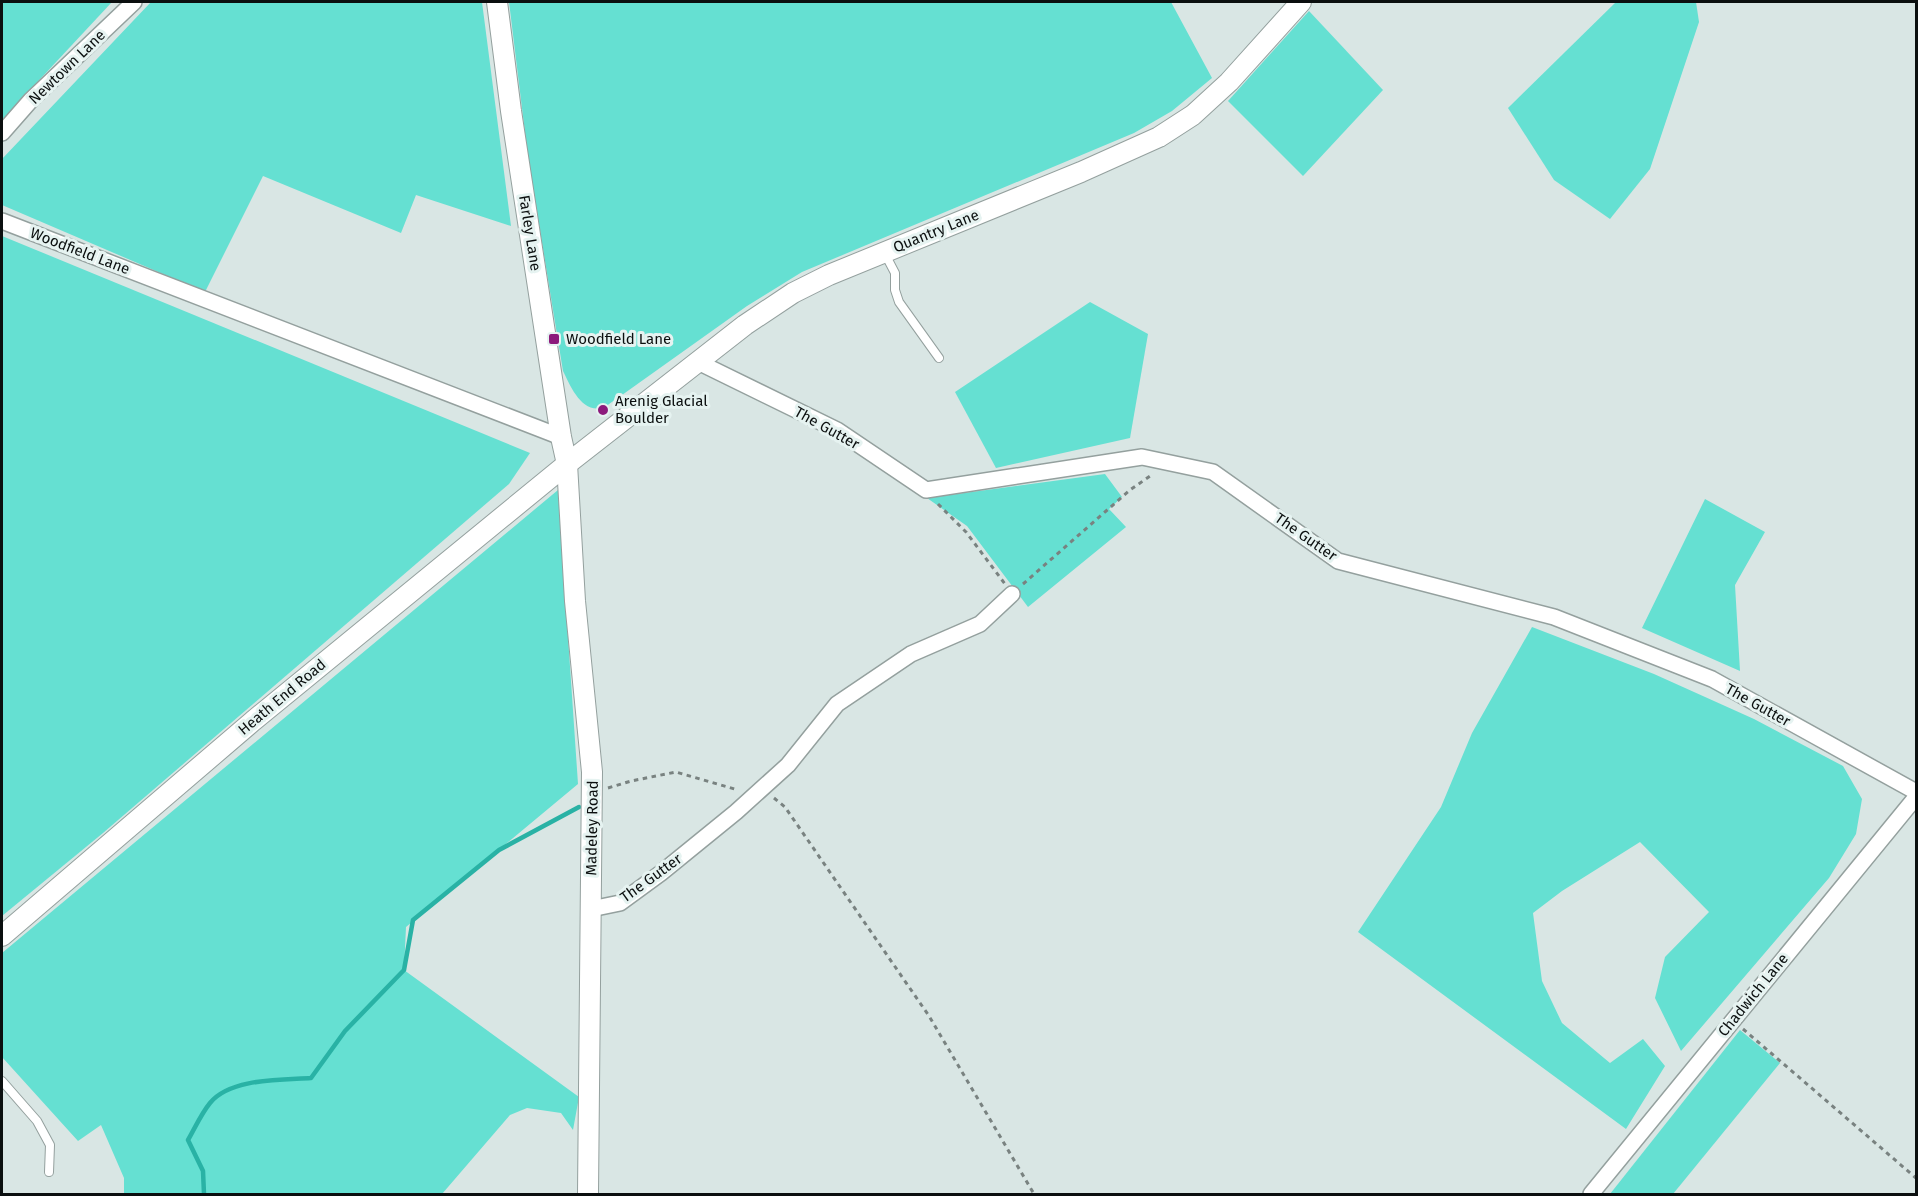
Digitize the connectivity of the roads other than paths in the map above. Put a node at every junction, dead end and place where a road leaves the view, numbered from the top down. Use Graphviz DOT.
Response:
graph roads {
  1 [pos="134,2"];
  2 [pos="497,2"];
  3 [pos="1301,2"];
  4 [pos="2,133"];
  5 [pos="2,221"];
  6 [pos="884,253"];
  7 [pos="939,358"];
  8 [pos="698,362"];
  9 [pos="561,436"];
  10 [pos="567,464"];
  11 [pos="1012,594"];
  12 [pos="1917,794"];
  13 [pos="591,909"];
  14 [pos="2,936"];
  15 [pos="2,1080"];
  16 [pos="49,1172"];
  17 [pos="588,1194"];
  18 [pos="1591,1194"];
  1 -- 4 [label="street, Newtown Lane"];
  2 -- 9 [label="street, Farley Lane"];
  3 -- 6 [label="street, Quantry Lane"];
  5 -- 9 [label="street, Woodfield Lane"];
  6 -- 7 [label="lane"];
  6 -- 8 [label="street, Quantry Lane"];
  8 -- 10 [label="street, Quantry Lane"];
  8 -- 12 [label="street, The Gutter"];
  9 -- 10 [label="street, Farley Lane"];
  10 -- 13 [label="street, Madeley Road"];
  10 -- 14 [label="street, Heath End Road"];
  11 -- 13 [label="street, The Gutter"];
  12 -- 18 [label="street, Chadwich Lane"];
  13 -- 17 [label="street, Madeley Road"];
  15 -- 16 [label="lane"];
}
